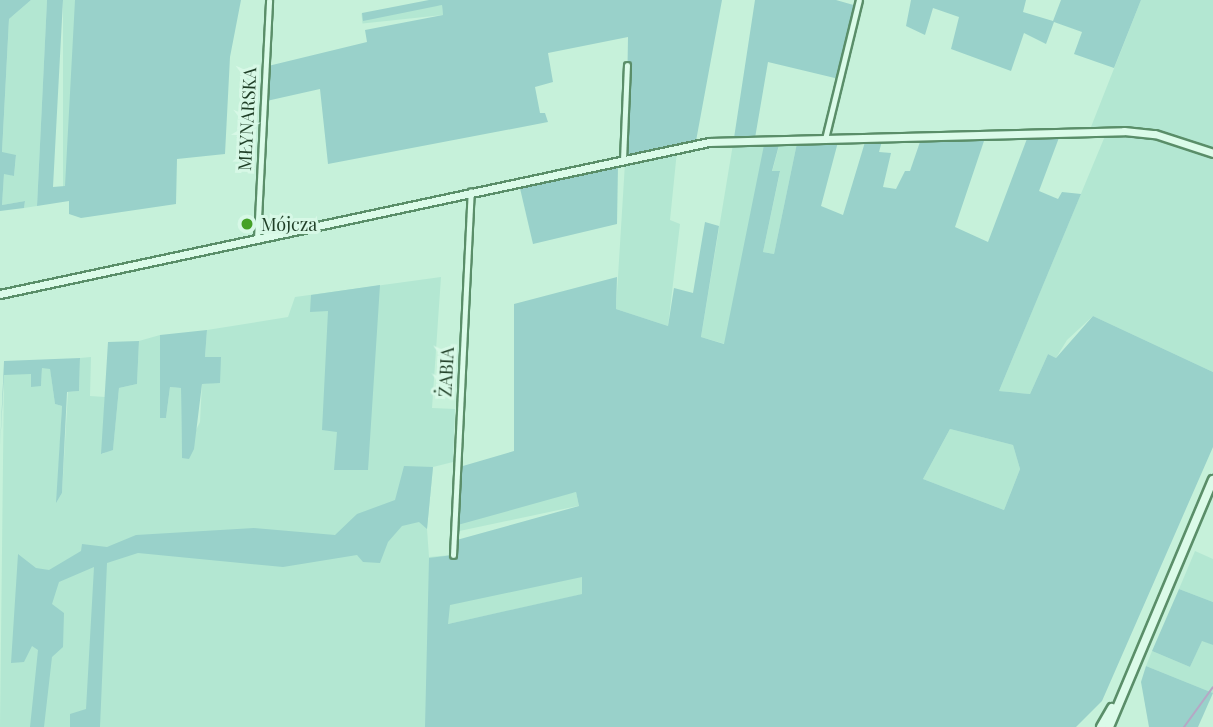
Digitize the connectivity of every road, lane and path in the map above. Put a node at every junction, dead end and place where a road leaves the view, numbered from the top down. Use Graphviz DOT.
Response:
graph roads {
  1 [pos="269,0"];
  2 [pos="859,0"];
  3 [pos="627,65"];
  4 [pos="825,139"];
  5 [pos="1213,153"];
  6 [pos="623,160"];
  7 [pos="471,191"];
  8 [pos="257,239"];
  9 [pos="0,294"];
  10 [pos="1213,480"];
  11 [pos="453,555"];
  12 [pos="1119,696"];
  13 [pos="1101,727"];
  14 [pos="1109,727"];
  1 -- 8 [label="street, MŁYNARSKA"];
  2 -- 4 [label="street"];
  3 -- 6 [label="street"];
  4 -- 5 [label="street"];
  4 -- 6 [label="street"];
  6 -- 7 [label="street"];
  7 -- 8 [label="street"];
  7 -- 11 [label="street, ŻABIA"];
  8 -- 9 [label="street"];
  10 -- 12 [label="main road"];
  12 -- 13 [label="main road"];
  12 -- 14 [label="main road"];
}
